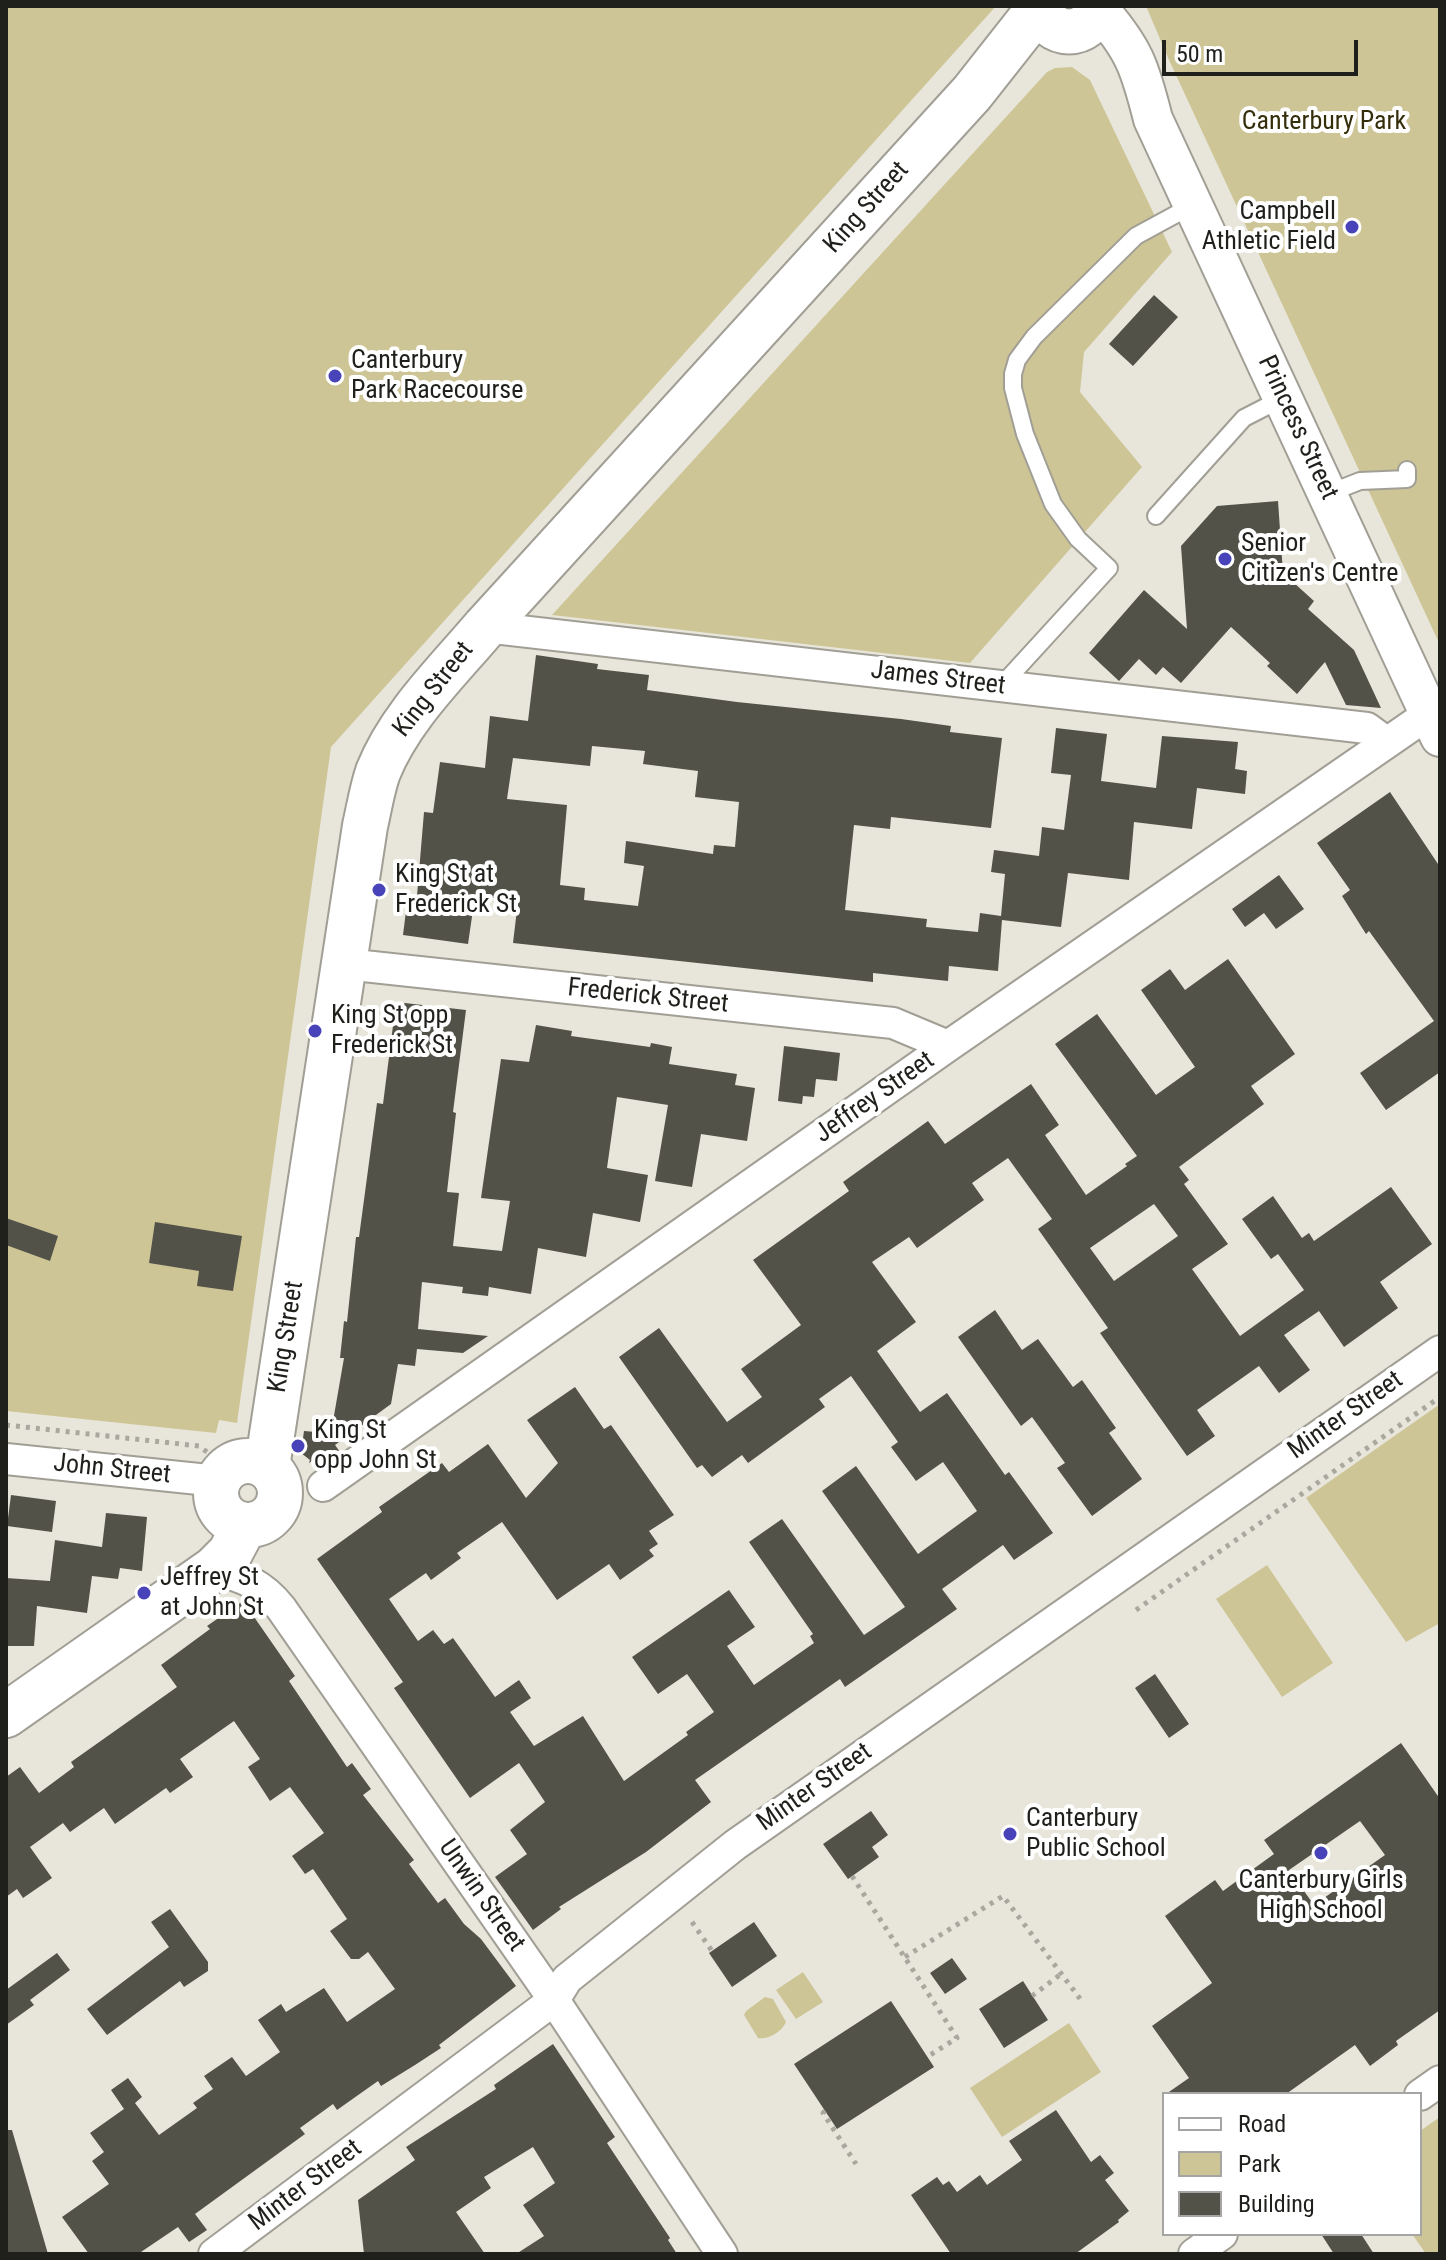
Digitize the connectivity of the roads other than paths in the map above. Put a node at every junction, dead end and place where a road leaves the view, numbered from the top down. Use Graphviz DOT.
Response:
graph roads {
  1 [pos="1069,14"];
  2 [pos="1193,205"];
  3 [pos="1283,398"];
  4 [pos="1407,470"];
  5 [pos="1327,494"];
  6 [pos="1156,516"];
  7 [pos="485,627"];
  8 [pos="1001,686"];
  9 [pos="1435,725"];
  10 [pos="1386,742"];
  11 [pos="345,964"];
  12 [pos="948,1046"];
  13 [pos="1440,1351"];
  14 [pos="6,1459"];
  15 [pos="267,1467"];
  16 [pos="216,1470"];
  17 [pos="323,1486"];
  18 [pos="245,1525"];
  19 [pos="214,1569"];
  20 [pos="6,1715"];
  21 [pos="554,2000"];
  22 [pos="1440,2081"];
  23 [pos="1422,2094"];
  24 [pos="1219,2236"];
  25 [pos="214,2254"];
  26 [pos="722,2254"];
  27 [pos="1194,2254"];
  1 -- 2 [label="street, Princess Street"];
  1 -- 7 [label="main road, King Street"];
  2 -- 3 [label="street, Princess Street"];
  2 -- 8 [label="lane"];
  3 -- 5 [label="street, Princess Street"];
  3 -- 6 [label="lane"];
  4 -- 5 [label="lane"];
  5 -- 9 [label="street, Princess Street"];
  7 -- 8 [label="street, James Street"];
  7 -- 11 [label="main road, King Street"];
  8 -- 10 [label="street, James Street"];
  9 -- 10 [label="street, Jeffrey Street"];
  10 -- 12 [label="street, Jeffrey Street"];
  11 -- 12 [label="street, Frederick Street"];
  11 -- 15 [label="main road, King Street"];
  12 -- 17 [label="street, Jeffrey Street"];
  13 -- 21 [label="street, Minter Street"];
  14 -- 16 [label="street, John Street"];
  15 -- 16 [label="main road"];
  15 -- 18 [label="main road"];
  16 -- 18 [label="main road"];
  18 -- 19 [label="main road"];
  19 -- 20 [label="main road"];
  19 -- 21 [label="street, Unwin Street"];
  21 -- 25 [label="street, Minter Street"];
  21 -- 26 [label="street, Unwin Street"];
  22 -- 23 [label="street"];
  24 -- 27 [label="street"];
}
